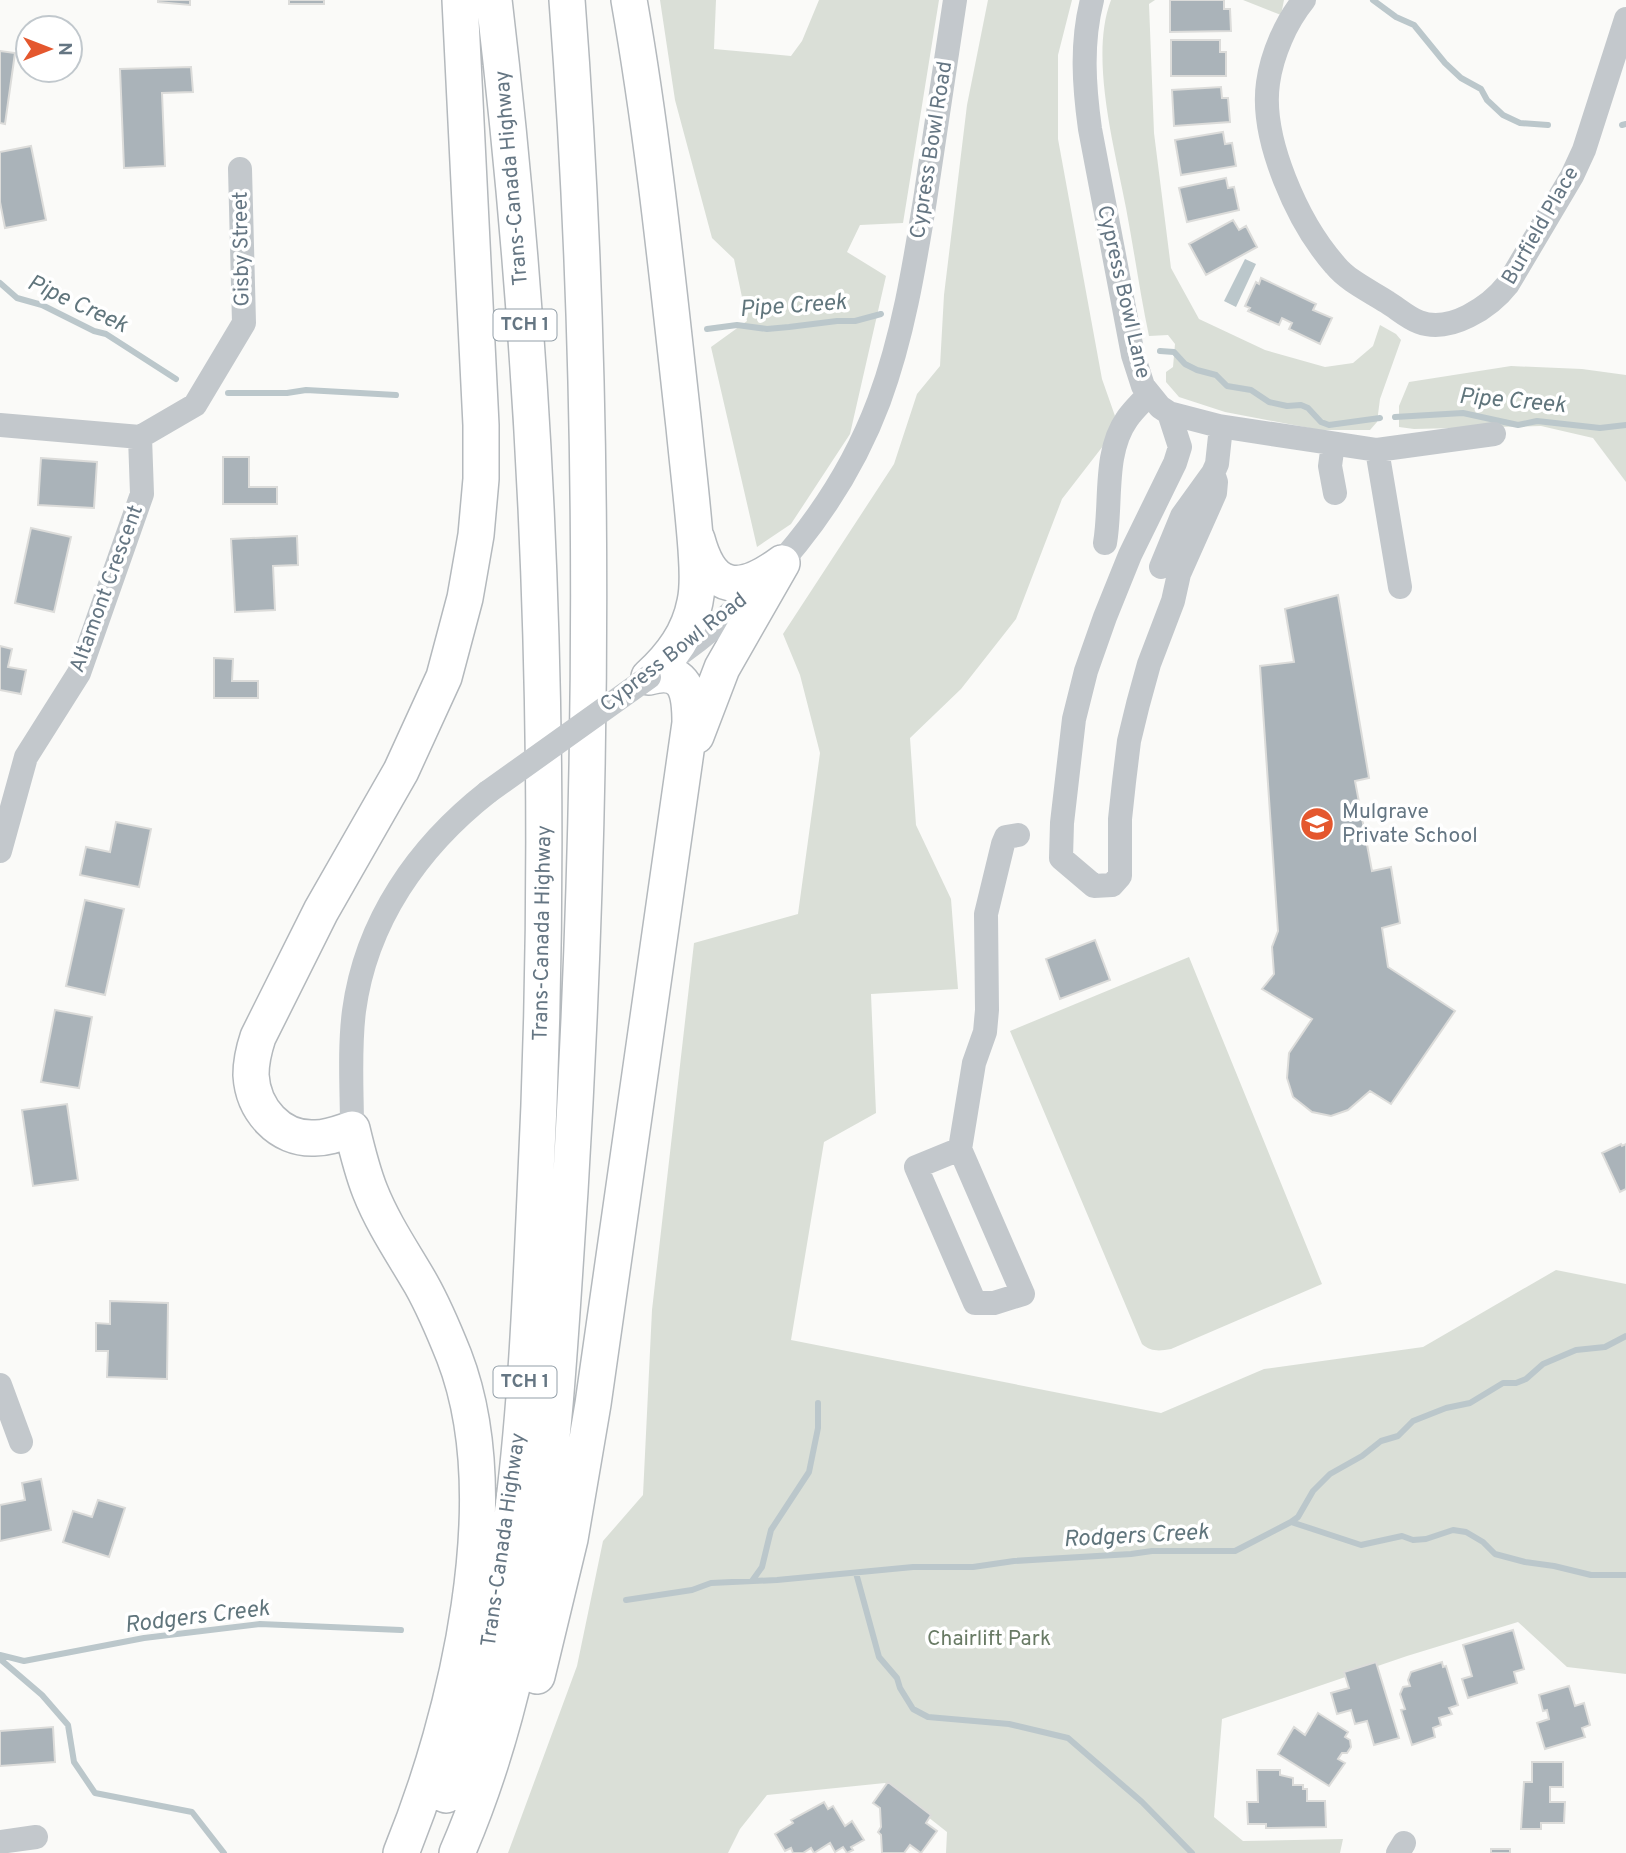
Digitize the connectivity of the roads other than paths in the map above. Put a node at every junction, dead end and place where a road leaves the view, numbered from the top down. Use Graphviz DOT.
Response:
graph roads {
  1 [pos="460,0"];
  2 [pos="494,0"];
  3 [pos="567,0"];
  4 [pos="629,0"];
  5 [pos="955,0"];
  6 [pos="1092,0"];
  7 [pos="1304,0"];
  8 [pos="1626,19"];
  9 [pos="240,169"];
  10 [pos="1149,394"];
  11 [pos="1169,413"];
  12 [pos="0,425"];
  13 [pos="1221,427"];
  14 [pos="1494,434"];
  15 [pos="140,437"];
  16 [pos="1333,443"];
  17 [pos="1377,450"];
  18 [pos="1175,463"];
  19 [pos="1213,473"];
  20 [pos="1335,494"];
  21 [pos="695,532"];
  22 [pos="1105,542"];
  23 [pos="782,563"];
  24 [pos="1400,587"];
  25 [pos="649,677"];
  26 [pos="679,789"];
  27 [pos="1018,835"];
  28 [pos="0,851"];
  29 [pos="352,1129"];
  30 [pos="960,1149"];
  31 [pos="0,1385"];
  32 [pos="21,1442"];
  33 [pos="36,1837"];
  34 [pos="0,1842"];
  35 [pos="401,1853"];
  36 [pos="422,1853"];
  37 [pos="457,1853"];
  38 [pos="464,1853"];
  1 -- 29 [label="highway"];
  2 -- 36 [label="highway, Trans-Canada Highway / TCH 1"];
  3 -- 37 [label="highway, Trans-Canada Highway / TCH 1"];
  4 -- 21 [label="highway"];
  5 -- 23 [label="street, Cypress Bowl Road"];
  6 -- 10 [label="street, Cypress Bowl Lane"];
  7 -- 8 [label="street, Burfield Place"];
  9 -- 15 [label="street, Gisby Street"];
  10 -- 11 [label="street, Cypress Bowl Lane"];
  10 -- 22 [label="street"];
  11 -- 13 [label="street, Cypress Bowl Lane"];
  11 -- 18 [label="street"];
  12 -- 15 [label="street"];
  13 -- 16 [label="street, Cypress Bowl Lane"];
  13 -- 19 [label="street"];
  14 -- 17 [label="street, Cypress Bowl Lane"];
  15 -- 28 [label="street, Altamont Crescent"];
  16 -- 17 [label="street, Cypress Bowl Lane"];
  16 -- 20 [label="street"];
  17 -- 24 [label="street"];
  18 -- 19 [label="street"];
  18 -- 19 [label="street"];
  21 -- 23 [label="highway"];
  21 -- 25 [label="highway"];
  23 -- 25 [label="street, Cypress Bowl Road"];
  23 -- 26 [label="highway"];
  25 -- 26 [label="highway"];
  25 -- 29 [label="street, Cypress Bowl Road, bridge"];
  26 -- 38 [label="highway"];
  27 -- 30 [label="street"];
  29 -- 35 [label="highway"];
  30 -- 30 [label="street"];
  31 -- 32 [label="street"];
  33 -- 34 [label="street"];
}
